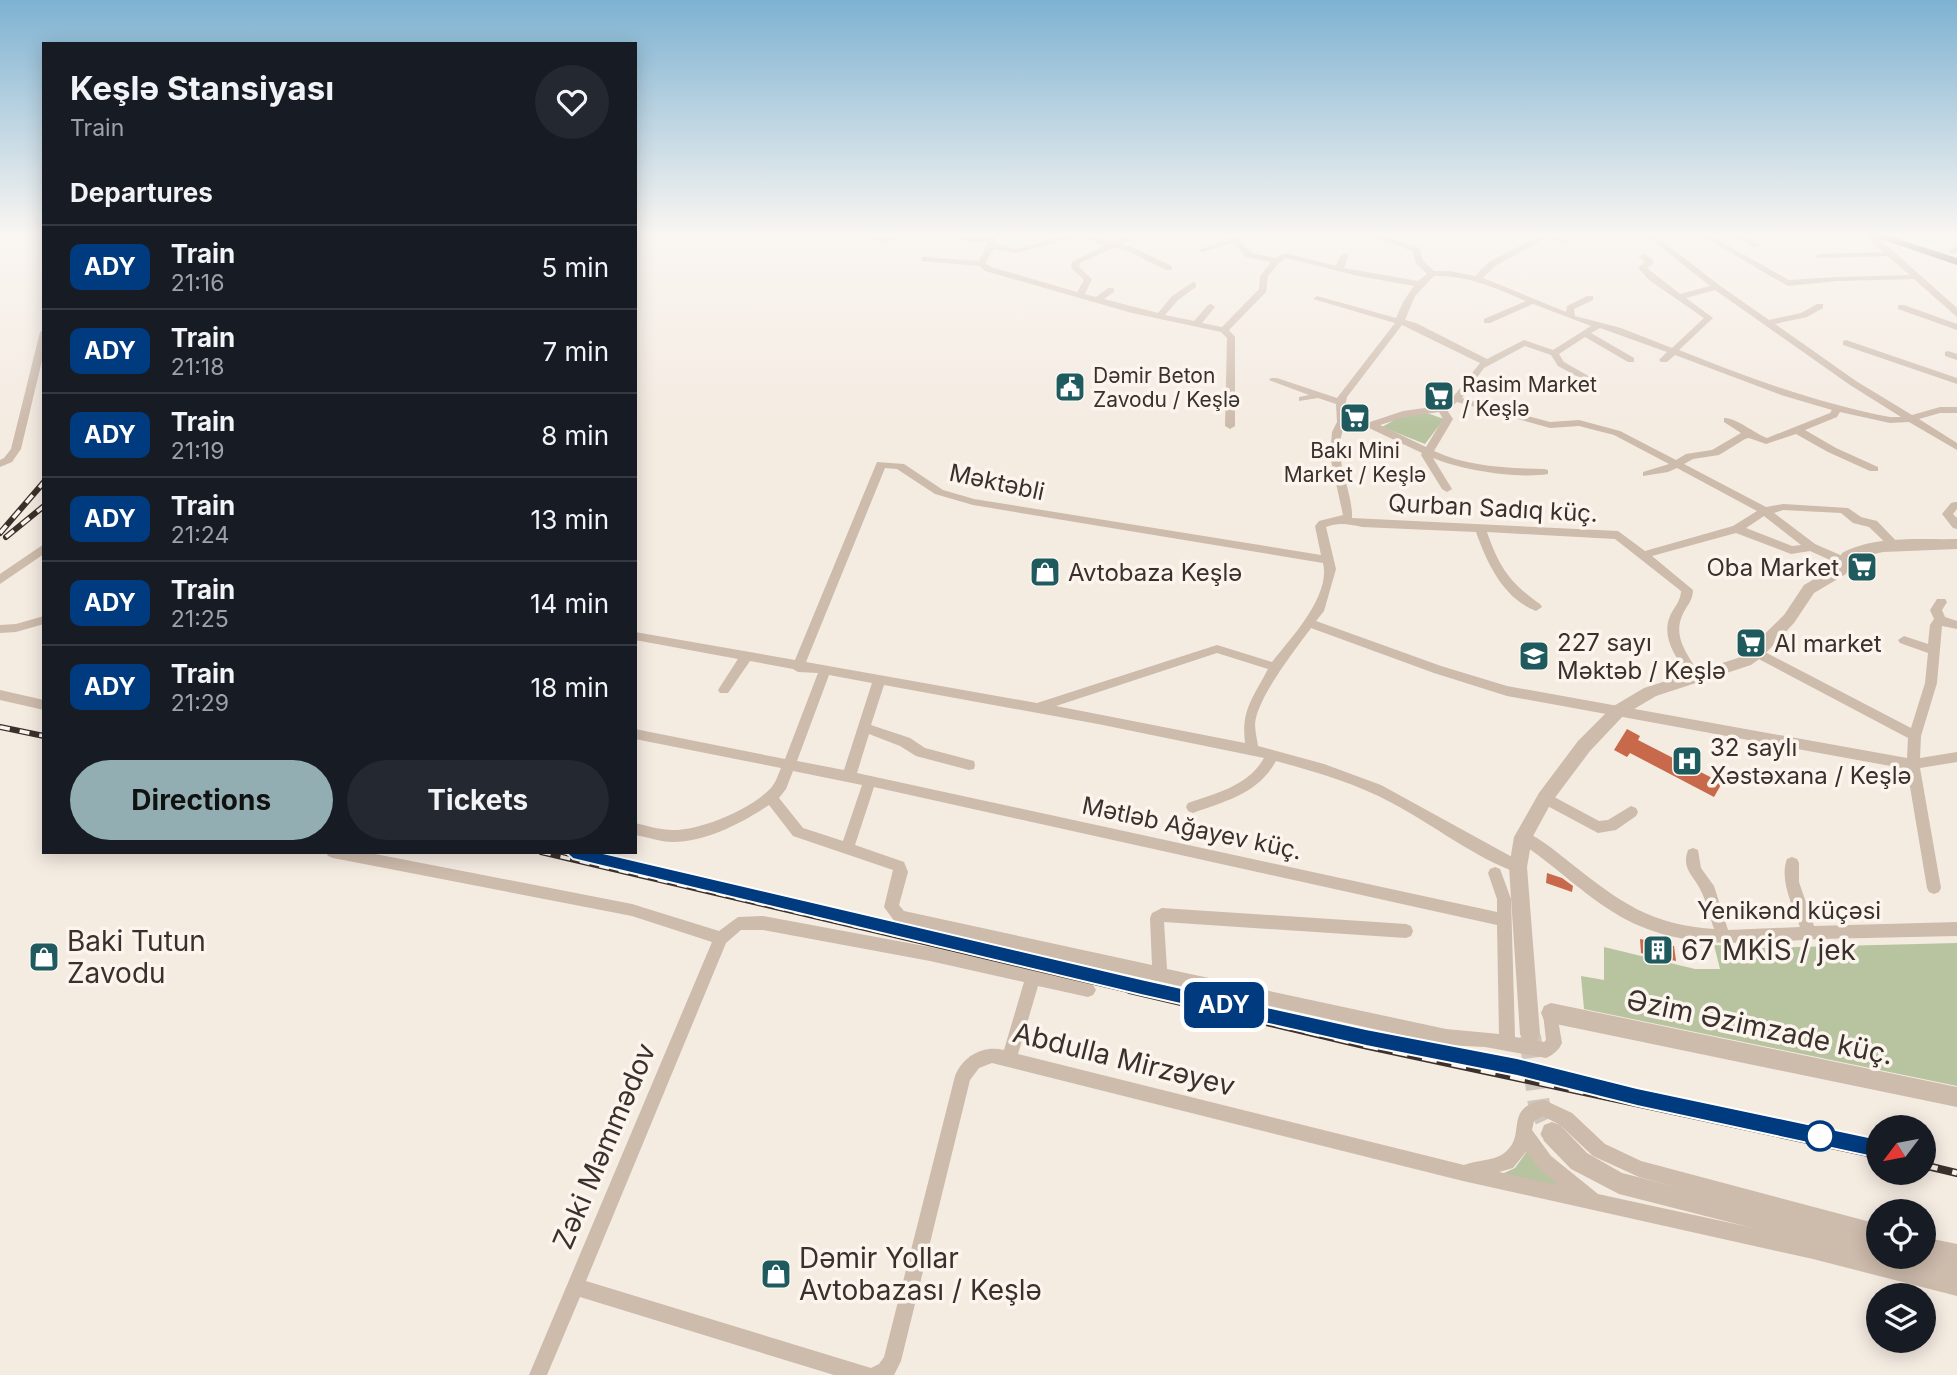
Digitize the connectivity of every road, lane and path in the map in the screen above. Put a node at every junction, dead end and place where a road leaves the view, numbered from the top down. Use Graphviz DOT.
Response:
graph roads {
  1 [pos="1175,298"];
  2 [pos="1256,298"];
  3 [pos="1410,298"];
  4 [pos="1524,298"];
  5 [pos="1590,298"];
  6 [pos="1679,298"];
  7 [pos="1732,298"];
  8 [pos="1939,298"];
  9 [pos="1099,299"];
  10 [pos="1317,299"];
  11 [pos="1532,301"];
  12 [pos="1820,306"];
  13 [pos="1211,307"];
  14 [pos="1901,307"];
  15 [pos="1957,314"];
  16 [pos="1159,317"];
  17 [pos="1571,317"];
  18 [pos="1487,321"];
  19 [pos="1400,322"];
  20 [pos="1768,323"];
  21 [pos="1195,325"];
  22 [pos="1599,326"];
  23 [pos="1957,327"];
  24 [pos="1224,330"];
  25 [pos="1586,334"];
  26 [pos="42,340"];
  27 [pos="1846,343"];
  28 [pos="1673,352"];
  29 [pos="1554,353"];
  30 [pos="1631,360"];
  31 [pos="1664,360"];
  32 [pos="1486,362"];
  33 [pos="1274,380"];
  34 [pos="1589,380"];
  35 [pos="1957,381"];
  36 [pos="1319,395"];
  37 [pos="1302,399"];
  38 [pos="1456,399"];
  39 [pos="1340,402"];
  40 [pos="1442,409"];
  41 [pos="1837,409"];
  42 [pos="1957,410"];
  43 [pos="1910,418"];
  44 [pos="1727,420"];
  45 [pos="1342,422"];
  46 [pos="1371,425"];
  47 [pos="1230,426"];
  48 [pos="1632,426"];
  49 [pos="1800,432"];
  50 [pos="1617,433"];
  51 [pos="1750,435"];
  52 [pos="1957,447"];
  53 [pos="1427,451"];
  54 [pos="1678,462"];
  55 [pos="0,464"];
  56 [pos="1874,469"];
  57 [pos="1544,472"];
  58 [pos="1647,474"];
  59 [pos="1447,489"];
  60 [pos="1955,505"];
  61 [pos="1765,511"];
  62 [pos="1346,520"];
  63 [pos="1614,524"];
  64 [pos="1957,525"];
  65 [pos="1480,529"];
  66 [pos="1737,529"];
  67 [pos="1618,536"];
  68 [pos="1957,544"];
  69 [pos="1896,546"];
  70 [pos="1811,547"];
  71 [pos="42,549"];
  72 [pos="1643,555"];
  73 [pos="1328,560"];
  74 [pos="1843,561"];
  75 [pos="0,580"];
  76 [pos="1941,602"];
  77 [pos="1536,607"];
  78 [pos="1940,620"];
  79 [pos="42,621"];
  80 [pos="1311,624"];
  81 [pos="1957,625"];
  82 [pos="0,629"];
  83 [pos="637,636"];
  84 [pos="1905,640"];
  85 [pos="1934,651"];
  86 [pos="1757,653"];
  87 [pos="746,657"];
  88 [pos="798,667"];
  89 [pos="1275,667"];
  90 [pos="825,671"];
  91 [pos="1696,678"];
  92 [pos="879,681"];
  93 [pos="724,690"];
  94 [pos="0,695"];
  95 [pos="42,705"];
  96 [pos="1038,708"];
  97 [pos="1618,711"];
  98 [pos="865,728"];
  99 [pos="637,734"];
  100 [pos="1915,736"];
  101 [pos="1252,750"];
  102 [pos="1272,756"];
  103 [pos="1957,757"];
  104 [pos="1913,764"];
  105 [pos="788,765"];
  106 [pos="969,765"];
  107 [pos="849,776"];
  108 [pos="870,781"];
  109 [pos="771,798"];
  110 [pos="1545,798"];
  111 [pos="1194,807"];
  112 [pos="1631,812"];
  113 [pos="637,829"];
  114 [pos="1523,837"];
  115 [pos="847,848"];
  116 [pos="343,854"];
  117 [pos="1693,854"];
  118 [pos="1792,863"];
  119 [pos="1518,867"];
  120 [pos="1495,873"];
  121 [pos="1934,888"];
  122 [pos="1505,920"];
  123 [pos="1957,929"];
  124 [pos="1406,931"];
  125 [pos="1809,933"];
  126 [pos="1723,936"];
  127 [pos="721,938"];
  128 [pos="1160,972"];
  129 [pos="1033,978"];
  130 [pos="1087,990"];
  131 [pos="1551,1013"];
  132 [pos="1530,1034"];
  133 [pos="1507,1043"];
  134 [pos="1009,1058"];
  135 [pos="1957,1097"];
  136 [pos="1525,1133"];
  137 [pos="1552,1133"];
  138 [pos="1463,1172"];
  139 [pos="1600,1204"];
  140 [pos="1866,1230"];
  141 [pos="1866,1246"];
  142 [pos="1936,1249"];
  143 [pos="1957,1253"];
  144 [pos="1936,1264"];
  145 [pos="1957,1269"];
  146 [pos="576,1287"];
  147 [pos="1957,1287"];
  148 [pos="538,1375"];
  149 [pos="865,1375"];
  150 [pos="877,1375"];
  1 -- 16 [label="street"];
  2 -- 24 [label="street"];
  3 -- 19 [label="street"];
  4 -- 11 [label="street"];
  5 -- 17 [label="street"];
  6 -- 28 [label="street"];
  7 -- 20 [label="street"];
  8 -- 15 [label="street"];
  9 -- 16 [label="street"];
  10 -- 19 [label="street"];
  11 -- 17 [label="street"];
  11 -- 18 [label="street"];
  12 -- 20 [label="street"];
  13 -- 21 [label="street"];
  14 -- 23 [label="street"];
  16 -- 21 [label="street"];
  17 -- 22 [label="street"];
  19 -- 32 [label="street"];
  19 -- 39 [label="street"];
  20 -- 43 [label="street"];
  21 -- 24 [label="street"];
  22 -- 25 [label="street"];
  22 -- 28 [label="street"];
  24 -- 47 [label="street"];
  25 -- 29 [label="street"];
  25 -- 30 [label="street"];
  26 -- 55 [label="street"];
  27 -- 35 [label="street"];
  28 -- 31 [label="street"];
  28 -- 41 [label="street"];
  29 -- 32 [label="street"];
  29 -- 34 [label="street"];
  32 -- 38 [label="street"];
  33 -- 36 [label="street"];
  36 -- 37 [label="street"];
  36 -- 39 [label="street"];
  38 -- 40 [label="street"];
  38 -- 50 [label="street"];
  39 -- 45 [label="street"];
  40 -- 46 [label="street"];
  40 -- 53 [label="street"];
  41 -- 43 [label="street"];
  41 -- 49 [label="street"];
  42 -- 43 [label="street"];
  43 -- 52 [label="street"];
  44 -- 51 [label="street"];
  45 -- 46 [label="street"];
  45 -- 62 [label="street"];
  46 -- 53 [label="street"];
  48 -- 50 [label="street"];
  49 -- 51 [label="street"];
  49 -- 56 [label="street"];
  50 -- 54 [label="street"];
  51 -- 54 [label="street"];
  53 -- 57 [label="street"];
  53 -- 59 [label="street"];
  54 -- 58 [label="street"];
  54 -- 61 [label="street"];
  60 -- 64 [label="street"];
  61 -- 66 [label="street"];
  61 -- 69 [label="street"];
  61 -- 70 [label="street"];
  62 -- 65 [label="street, Qurban Sadıq küç."];
  62 -- 73 [label="street"];
  63 -- 67 [label="street"];
  65 -- 67 [label="street, Qurban Sadıq küç."];
  65 -- 77 [label="street"];
  66 -- 70 [label="street"];
  66 -- 72 [label="street"];
  67 -- 72 [label="street, Qurban Sadıq küç."];
  68 -- 69 [label="street"];
  69 -- 74 [label="street"];
  70 -- 74 [label="street"];
  71 -- 75 [label="street"];
  72 -- 91 [label="street, Qurban Sadıq küç."];
  73 -- 80 [label="street"];
  73 -- 88 [label="street, Məktəbli"];
  74 -- 86 [label="street"];
  76 -- 78 [label="street"];
  78 -- 81 [label="street"];
  78 -- 85 [label="street"];
  79 -- 82 [label="street"];
  80 -- 89 [label="street"];
  80 -- 97 [label="street"];
  83 -- 87 [label="street"];
  84 -- 85 [label="street"];
  85 -- 100 [label="street"];
  86 -- 91 [label="street"];
  86 -- 100 [label="street"];
  87 -- 88 [label="street"];
  87 -- 93 [label="street"];
  88 -- 90 [label="street"];
  89 -- 96 [label="street"];
  89 -- 101 [label="street"];
  90 -- 92 [label="street"];
  90 -- 105 [label="street"];
  91 -- 97 [label="street"];
  92 -- 96 [label="street"];
  92 -- 98 [label="street"];
  94 -- 95 [label="street"];
  96 -- 101 [label="street"];
  97 -- 104 [label="street"];
  97 -- 110 [label="street"];
  98 -- 106 [label="street"];
  98 -- 107 [label="street"];
  99 -- 105 [label="street, Mətləb Ağayev küç."];
  100 -- 104 [label="street"];
  101 -- 102 [label="street"];
  102 -- 111 [label="street, Mətləb Ağayev küç."];
  102 -- 119 [label="street"];
  103 -- 104 [label="street"];
  104 -- 121 [label="street"];
  105 -- 107 [label="street, Mətləb Ağayev küç."];
  105 -- 109 [label="street"];
  107 -- 108 [label="street, Mətləb Ağayev küç."];
  108 -- 115 [label="street"];
  108 -- 122 [label="street, Mətləb Ağayev küç."];
  109 -- 113 [label="street"];
  109 -- 115 [label="street"];
  110 -- 112 [label="street"];
  110 -- 114 [label="street"];
  114 -- 119 [label="street"];
  114 -- 126 [label="street, Yenikənd küçəsi"];
  115 -- 128 [label="street"];
  116 -- 127 [label="street"];
  117 -- 126 [label="street"];
  118 -- 125 [label="street"];
  119 -- 132 [label="street"];
  120 -- 122 [label="street"];
  122 -- 133 [label="street"];
  123 -- 125 [label="street, Yenikənd küçəsi"];
  124 -- 128 [label="street"];
  125 -- 126 [label="street, Yenikənd küçəsi"];
  127 -- 129 [label="street"];
  127 -- 146 [label="street, Zəki Məmmədov"];
  128 -- 133 [label="street"];
  129 -- 130 [label="street"];
  129 -- 134 [label="street"];
  131 -- 133 [label="street"];
  131 -- 135 [label="street, Əzim Əzimzade küç."];
  134 -- 138 [label="street, Abdulla Mirzəyev"];
  134 -- 150 [label="street, Abdulla Mirzəyev"];
  136 -- 138 [label="street"];
  136 -- 139 [label="street"];
  136 -- 140 [label="street"];
  137 -- 141 [label="street"];
  138 -- 139 [label="street, Abdulla Mirzəyev"];
  139 -- 147 [label="street, Abdulla Mirzəyev"];
  142 -- 143 [label="street"];
  144 -- 145 [label="street"];
  146 -- 148 [label="street, Zəki Məmmədov"];
  146 -- 149 [label="street"];
}
